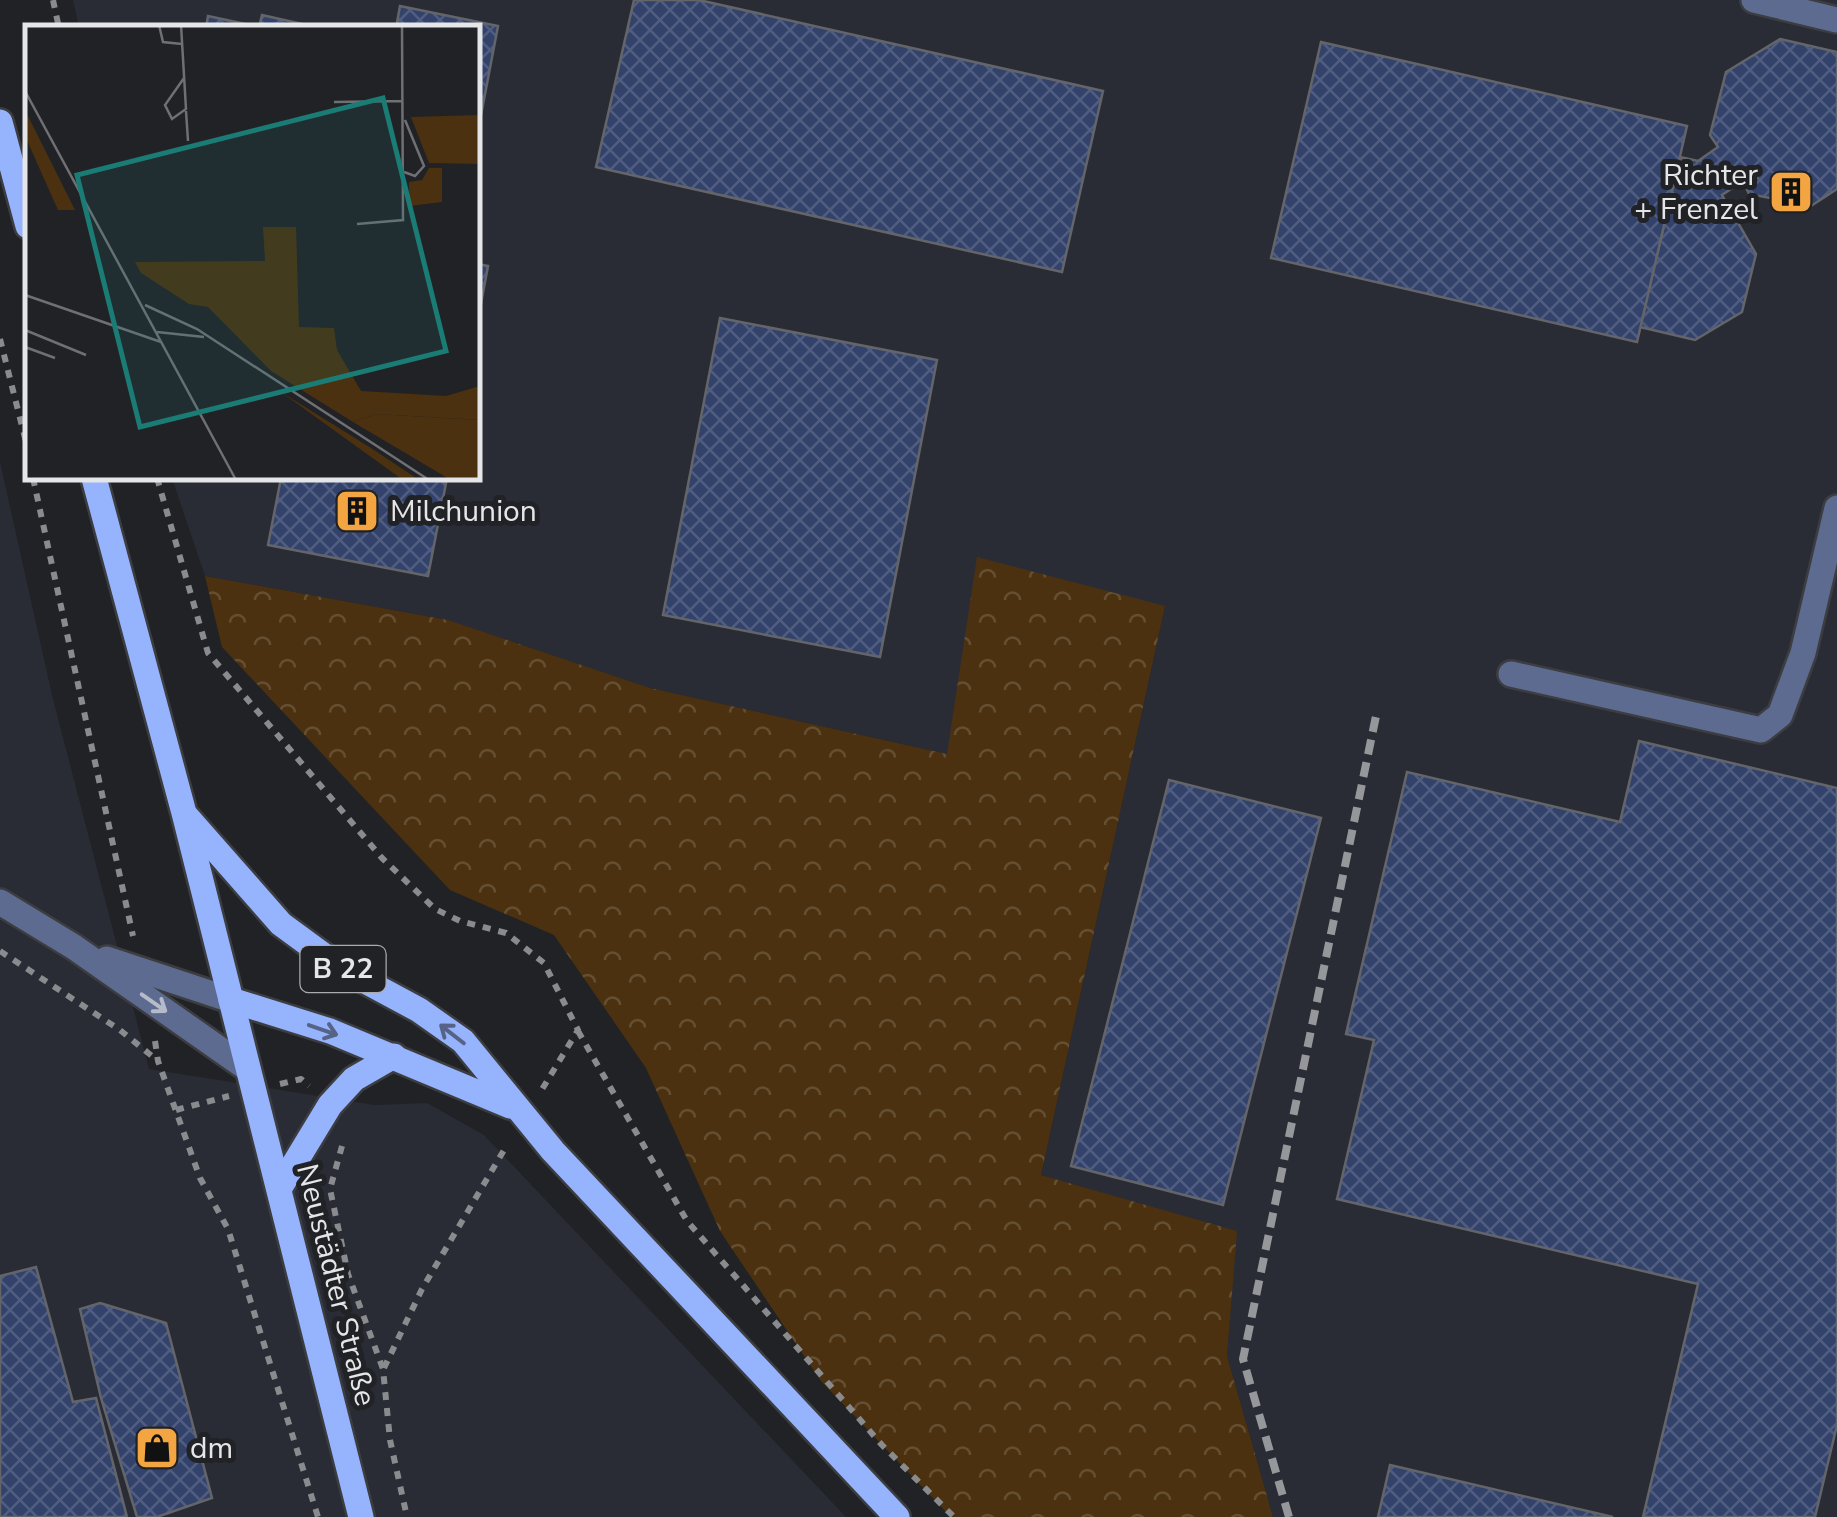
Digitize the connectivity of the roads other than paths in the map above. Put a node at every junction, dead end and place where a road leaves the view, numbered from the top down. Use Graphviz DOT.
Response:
graph roads {
  1 [pos="1754,0"];
  2 [pos="1837,20"];
  3 [pos="0,122"];
  4 [pos="25,215"];
  5 [pos="95,480"];
  6 [pos="1837,508"];
  7 [pos="1511,674"];
  8 [pos="184,813"];
  9 [pos="0,902"];
  10 [pos="74,947"];
  11 [pos="230,1000"];
  12 [pos="394,1056"];
  13 [pos="248,1069"];
  14 [pos="515,1108"];
  15 [pos="278,1189"];
  16 [pos="361,1517"];
  17 [pos="897,1517"];
  1 -- 2 [label="street"];
  3 -- 4 [label="main road"];
  5 -- 8 [label="main road, B 22"];
  6 -- 7 [label="street"];
  8 -- 11 [label="main road, B 22"];
  14 -- 8 [label="main road, B 22, one-way"];
  9 -- 10 [label="street"];
  10 -- 11 [label="street"];
  10 -- 13 [label="street, one-way"];
  11 -- 12 [label="main road, B 22, one-way"];
  11 -- 13 [label="main road, Neustädter Straße"];
  12 -- 14 [label="main road, B 22"];
  12 -- 15 [label="main road"];
  13 -- 15 [label="main road, Neustädter Straße"];
  14 -- 17 [label="main road, B 22"];
  15 -- 16 [label="main road, Neustädter Straße"];
}
